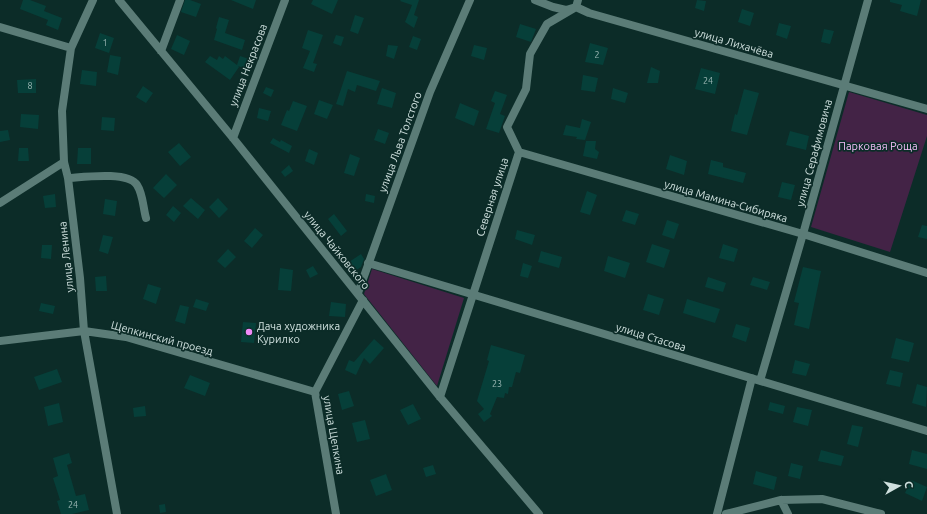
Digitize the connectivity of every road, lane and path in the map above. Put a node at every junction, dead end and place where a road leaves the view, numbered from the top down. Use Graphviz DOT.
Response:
graph roads {
  1 [pos="93,0"];
  2 [pos="120,0"];
  3 [pos="180,0"];
  4 [pos="285,0"];
  5 [pos="470,0"];
  6 [pos="535,0"];
  7 [pos="868,0"];
  8 [pos="577,4"];
  9 [pos="0,27"];
  10 [pos="71,48"];
  11 [pos="161,51"];
  12 [pos="844,86"];
  13 [pos="927,109"];
  14 [pos="233,138"];
  15 [pos="519,152"];
  16 [pos="64,162"];
  17 [pos="68,178"];
  18 [pos="0,203"];
  19 [pos="146,218"];
  20 [pos="803,234"];
  21 [pos="368,263"];
  22 [pos="927,273"];
  23 [pos="472,295"];
  24 [pos="361,296"];
  25 [pos="84,331"];
  26 [pos="0,341"];
  27 [pos="756,380"];
  28 [pos="315,392"];
  29 [pos="440,397"];
  30 [pos="927,431"];
  31 [pos="781,500"];
  32 [pos="117,514"];
  33 [pos="336,514"];
  34 [pos="539,514"];
  35 [pos="717,514"];
  36 [pos="726,514"];
  37 [pos="788,514"];
  38 [pos="881,514"];
  1 -- 10 [label="street, улица Ленина"];
  2 -- 11 [label="street, улица Чайковского"];
  3 -- 11 [label="street"];
  4 -- 14 [label="street, улица Некрасова"];
  5 -- 21 [label="street, улица Льва Толстого"];
  6 -- 8 [label="street, улица Лихачёва"];
  7 -- 12 [label="street, улица Серафимовича"];
  8 -- 12 [label="street, улица Лихачёва"];
  8 -- 15 [label="street, Северная улица"];
  9 -- 10 [label="street"];
  10 -- 16 [label="street, улица Ленина"];
  11 -- 14 [label="street, улица Чайковского"];
  12 -- 13 [label="street, улица Лихачёва"];
  12 -- 20 [label="street, улица Серафимовича"];
  14 -- 24 [label="street, улица Чайковского"];
  15 -- 20 [label="street, улица Мамина-Сибиряка"];
  15 -- 23 [label="street, Северная улица"];
  16 -- 17 [label="street, улица Ленина"];
  16 -- 18 [label="street"];
  17 -- 19 [label="street"];
  17 -- 25 [label="street, улица Ленина"];
  20 -- 22 [label="street, улица Мамина-Сибиряка"];
  20 -- 27 [label="street, улица Серафимовича"];
  21 -- 23 [label="street, улица Стасова"];
  21 -- 24 [label="street, улица Льва Толстого"];
  23 -- 27 [label="street, улица Стасова"];
  23 -- 29 [label="street, Северная улица"];
  24 -- 28 [label="street, улица Щепкина"];
  24 -- 29 [label="street, улица Чайковского"];
  25 -- 26 [label="street, Щепкинский проезд"];
  25 -- 28 [label="street, Щепкинский проезд"];
  25 -- 32 [label="street, улица Ленина"];
  27 -- 30 [label="street, улица Стасова"];
  27 -- 35 [label="street, улица Серафимовича"];
  28 -- 33 [label="street, улица Щепкина"];
  29 -- 34 [label="street, улица Чайковского"];
  31 -- 36 [label="street"];
  31 -- 37 [label="street"];
  31 -- 38 [label="street"];
}
